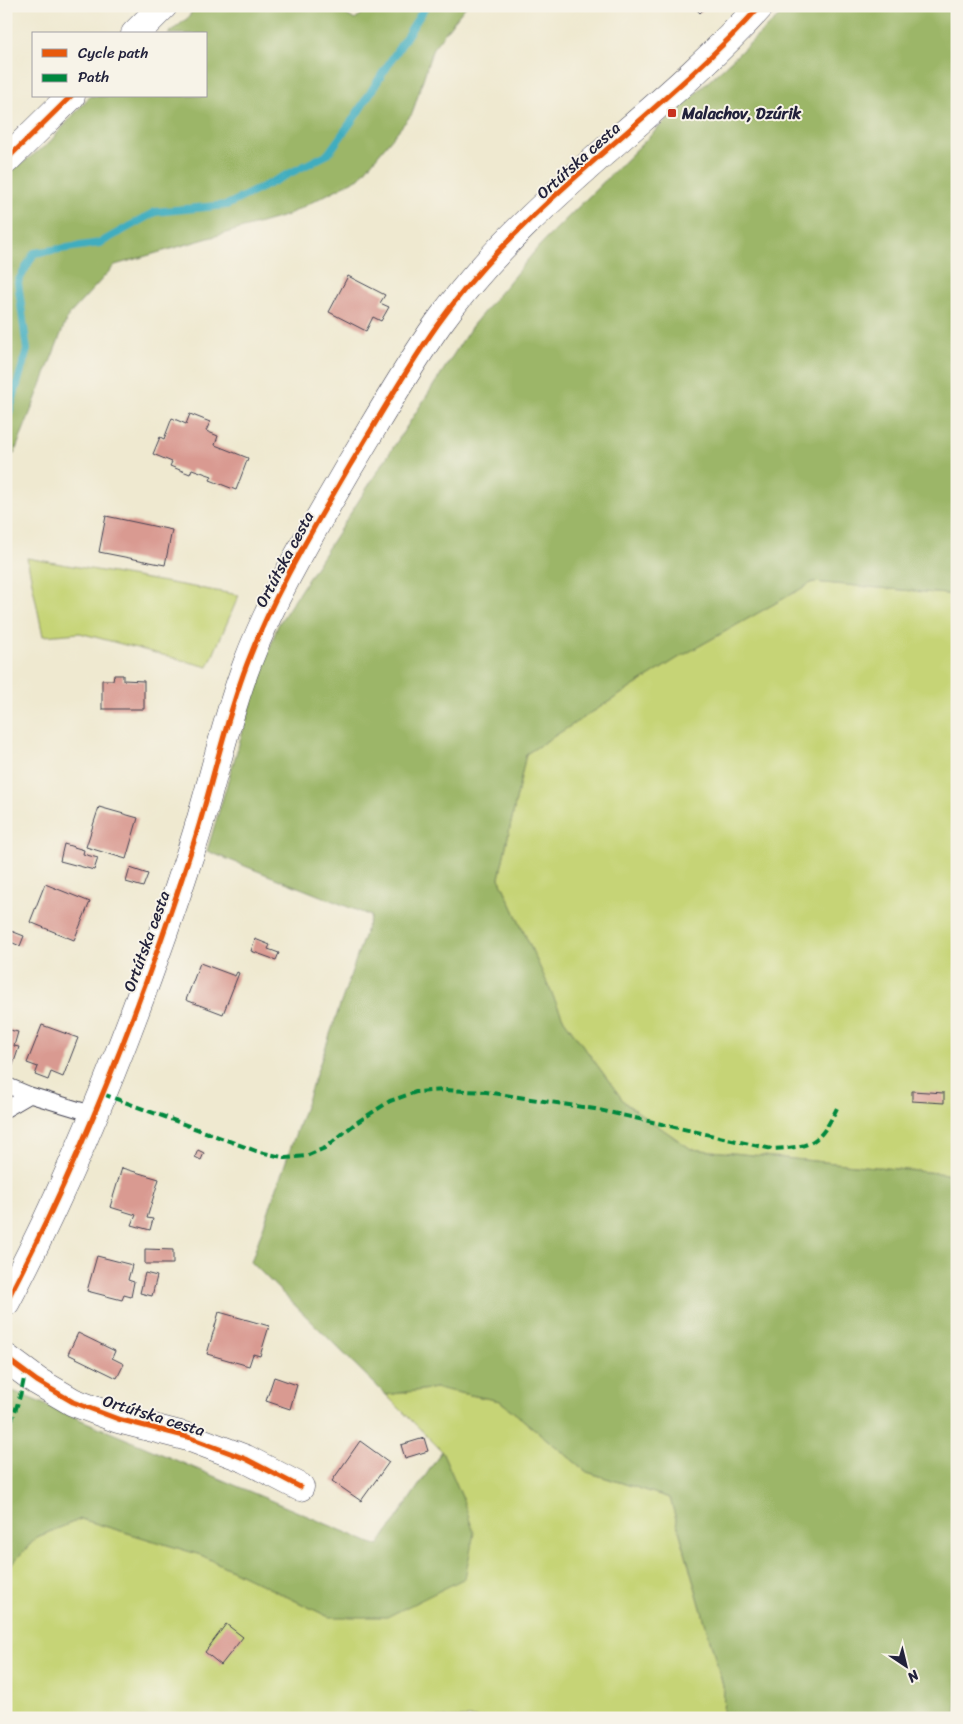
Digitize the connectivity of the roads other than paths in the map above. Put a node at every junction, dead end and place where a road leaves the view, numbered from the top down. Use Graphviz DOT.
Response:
graph roads {
  1 [pos="162,6"];
  2 [pos="760,6"];
  3 [pos="136,32"];
  4 [pos="69,98"];
  5 [pos="6,160"];
  6 [pos="6,1086"];
  7 [pos="30,1095"];
  8 [pos="6,1109"];
  9 [pos="93,1114"];
  10 [pos="6,1302"];
  11 [pos="6,1358"];
  12 [pos="300,1487"];
  1 -- 3 [label="street"];
  2 -- 9 [label="street, Ortútska cesta"];
  4 -- 5 [label="street"];
  6 -- 7 [label="lane"];
  7 -- 8 [label="lane"];
  7 -- 9 [label="lane"];
  9 -- 10 [label="street, Ortútska cesta"];
  11 -- 12 [label="street, Ortútska cesta"];
}
